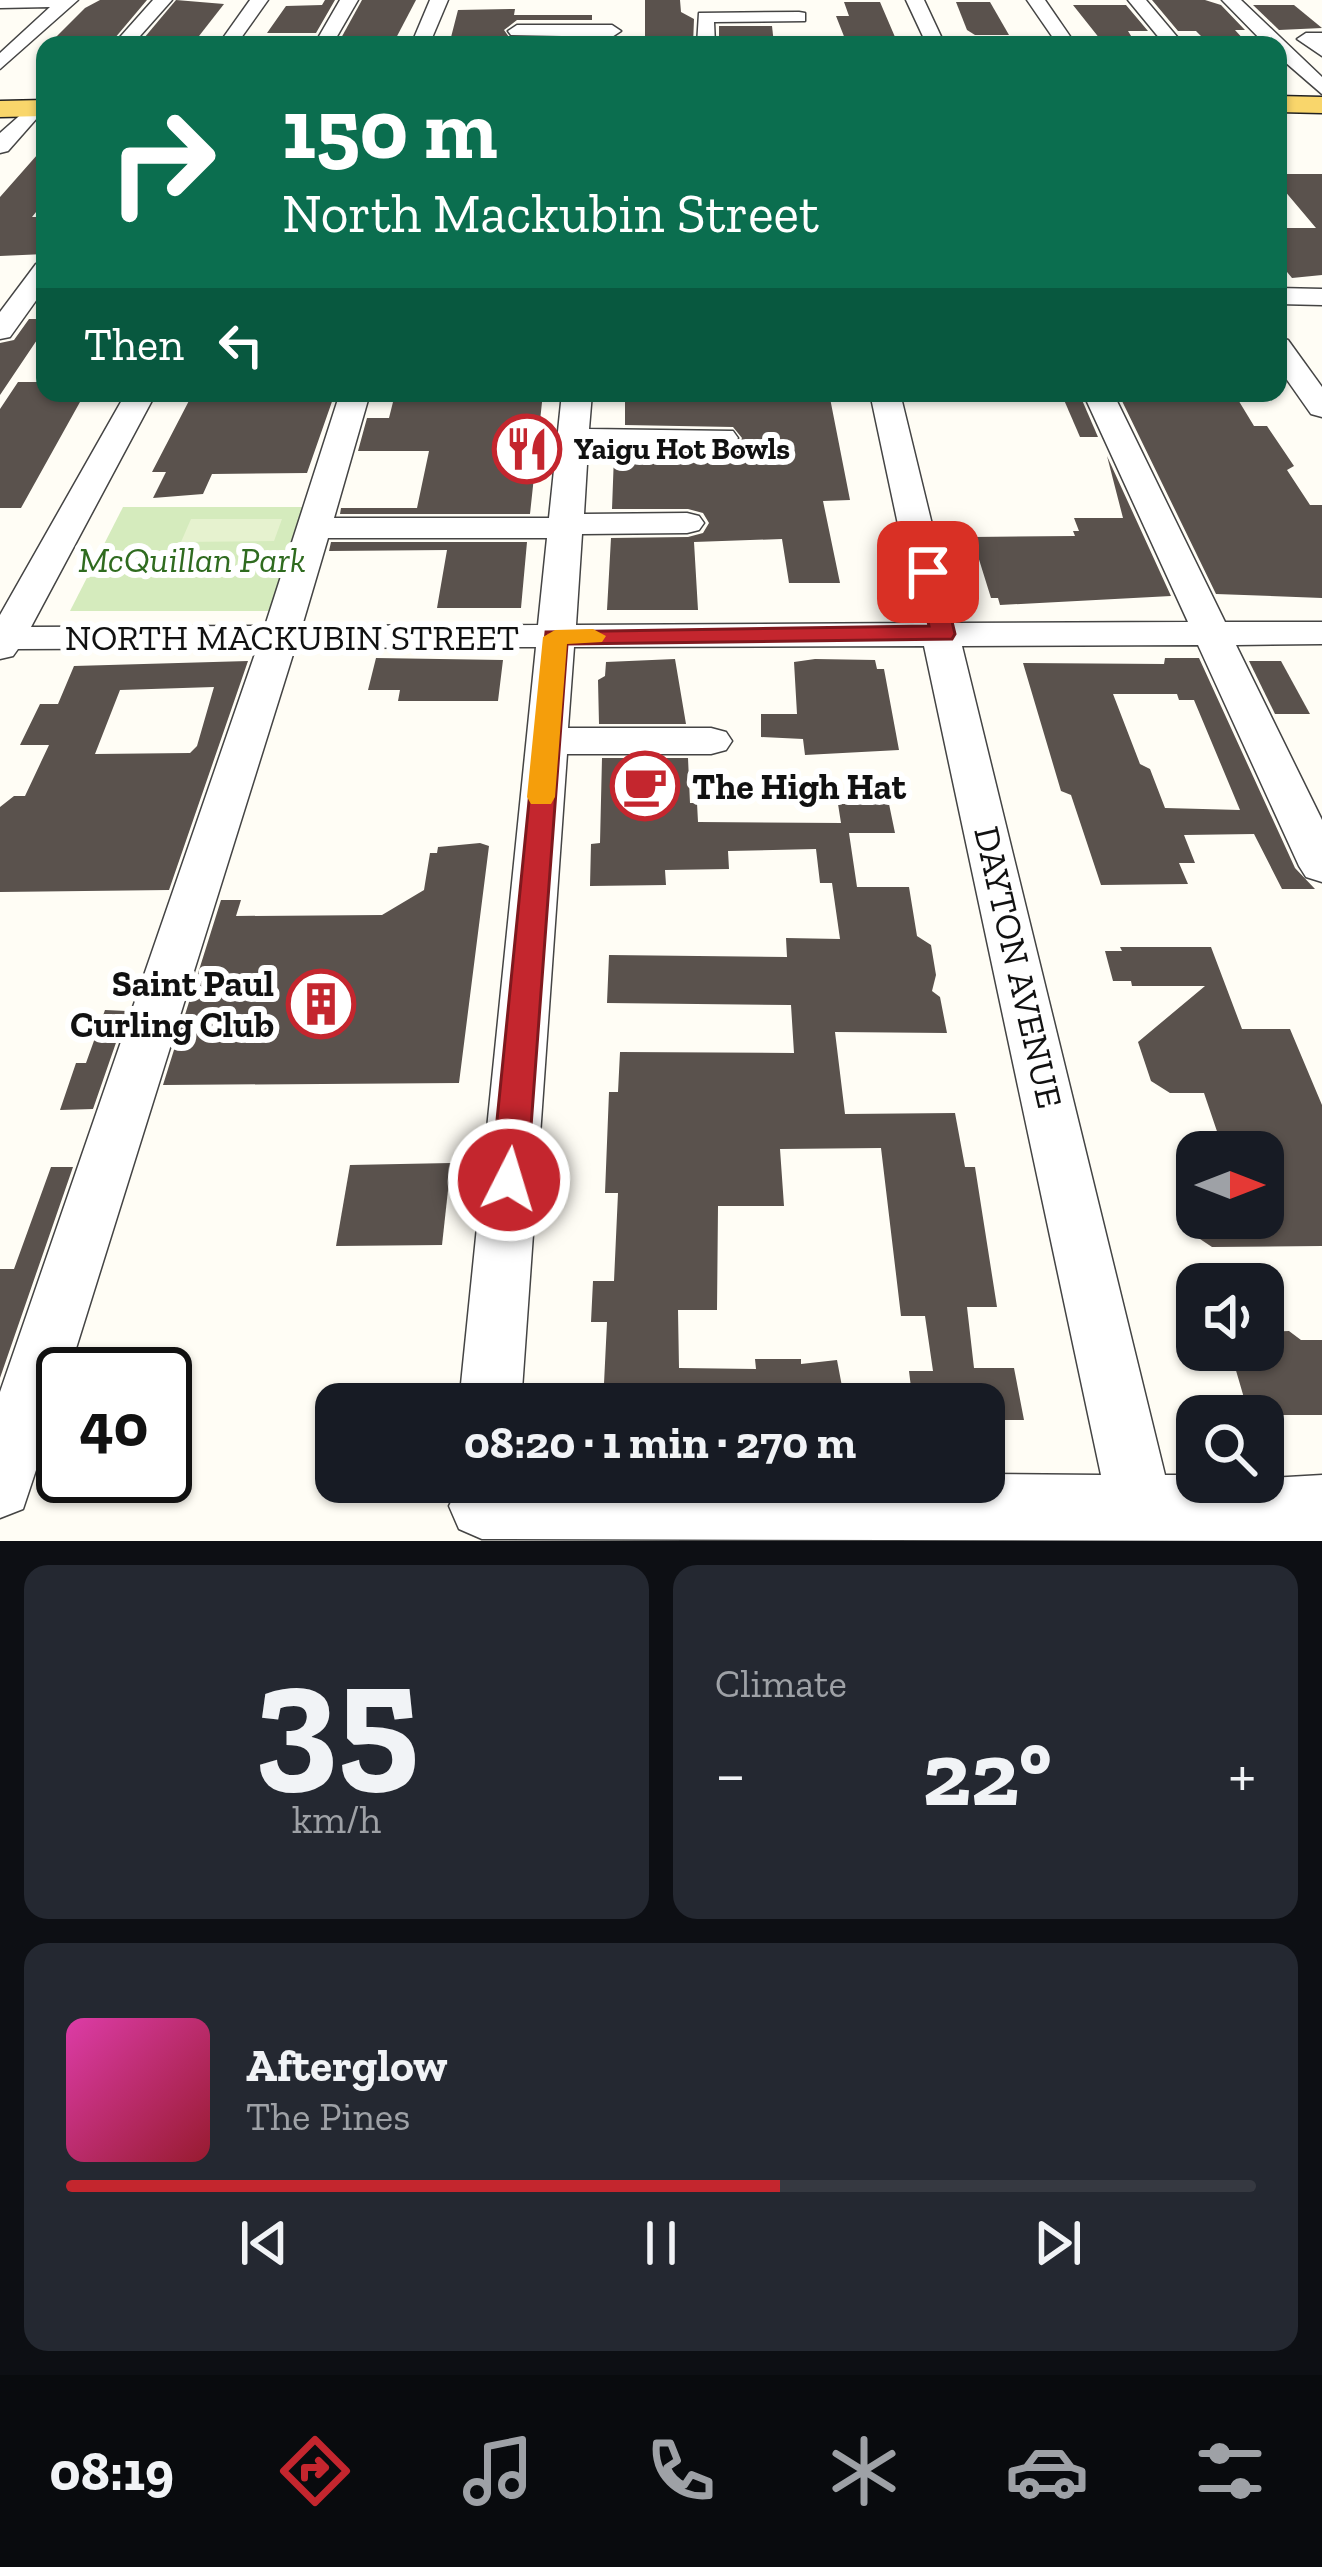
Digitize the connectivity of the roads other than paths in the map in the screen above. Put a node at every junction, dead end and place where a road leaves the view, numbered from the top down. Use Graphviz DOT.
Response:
graph roads {
  1 [pos="164,0"];
  2 [pos="259,0"];
  3 [pos="350,0"];
  4 [pos="439,0"];
  5 [pos="916,0"];
  6 [pos="1036,0"];
  7 [pos="1137,0"];
  8 [pos="1231,0"];
  9 [pos="67,1"];
  10 [pos="0,3"];
  11 [pos="614,9"];
  12 [pos="798,16"];
  13 [pos="517,31"];
  14 [pos="130,36"];
  15 [pos="233,36"];
  16 [pos="328,36"];
  17 [pos="424,36"];
  18 [pos="585,36"];
  19 [pos="612,36"];
  20 [pos="706,36"];
  21 [pos="932,36"];
  22 [pos="1061,36"];
  23 [pos="1167,36"];
  24 [pos="1268,36"];
  25 [pos="1287,47"];
  26 [pos="1320,50"];
  27 [pos="1287,55"];
  28 [pos="0,63"];
  29 [pos="1296,64"];
  30 [pos="1322,88"];
  31 [pos="1287,104"];
  32 [pos="1322,105"];
  33 [pos="0,109"];
  34 [pos="36,109"];
  35 [pos="36,113"];
  36 [pos="0,146"];
  37 [pos="1287,296"];
  38 [pos="1322,297"];
  39 [pos="22,301"];
  40 [pos="0,331"];
  41 [pos="1287,359"];
  42 [pos="136,402"];
  43 [pos="353,402"];
  44 [pos="887,402"];
  45 [pos="1102,402"];
  46 [pos="1322,408"];
  47 [pos="575,416"];
  48 [pos="722,438"];
  49 [pos="687,523"];
  50 [pos="565,526"];
  51 [pos="314,528"];
  52 [pos="1213,633"];
  53 [pos="1322,633"];
  54 [pos="943,634"];
  55 [pos="280,637"];
  56 [pos="555,637"];
  57 [pos="2,641"];
  58 [pos="546,741"];
  59 [pos="711,741"];
  60 [pos="1322,866"];
  61 [pos="492,1383"];
  62 [pos="0,1486"];
  63 [pos="1322,1508"];
  64 [pos="481,1510"];
  65 [pos="1144,1524"];
  1 -- 14 [label="street"];
  2 -- 15 [label="street"];
  3 -- 16 [label="street"];
  4 -- 17 [label="street"];
  5 -- 21 [label="street"];
  6 -- 22 [label="street"];
  7 -- 23 [label="street"];
  8 -- 24 [label="street"];
  9 -- 10 [label="street"];
  9 -- 28 [label="street"];
  11 -- 19 [label="street"];
  12 -- 20 [label="street"];
  13 -- 18 [label="street"];
  25 -- 26 [label="street"];
  26 -- 29 [label="street"];
  27 -- 29 [label="street"];
  29 -- 30 [label="street"];
  31 -- 32 [label="main road"];
  33 -- 34 [label="main road"];
  35 -- 36 [label="street"];
  37 -- 38 [label="street"];
  39 -- 40 [label="street"];
  41 -- 46 [label="street"];
  42 -- 57 [label="street"];
  43 -- 51 [label="street"];
  44 -- 54 [label="street, DAYTON AVENUE"];
  45 -- 52 [label="street"];
  47 -- 48 [label="street"];
  47 -- 50 [label="street"];
  49 -- 50 [label="street"];
  50 -- 51 [label="street"];
  50 -- 56 [label="street"];
  51 -- 55 [label="street"];
  52 -- 53 [label="street, NORTH MACKUBIN STREET"];
  52 -- 54 [label="street, NORTH MACKUBIN STREET"];
  52 -- 60 [label="street"];
  54 -- 56 [label="street, NORTH MACKUBIN STREET"];
  54 -- 65 [label="street, DAYTON AVENUE"];
  55 -- 56 [label="street, NORTH MACKUBIN STREET"];
  55 -- 57 [label="street, NORTH MACKUBIN STREET"];
  55 -- 62 [label="street"];
  56 -- 58 [label="street"];
  58 -- 59 [label="street"];
  58 -- 61 [label="street"];
  63 -- 65 [label="street"];
  64 -- 65 [label="street"];
}
